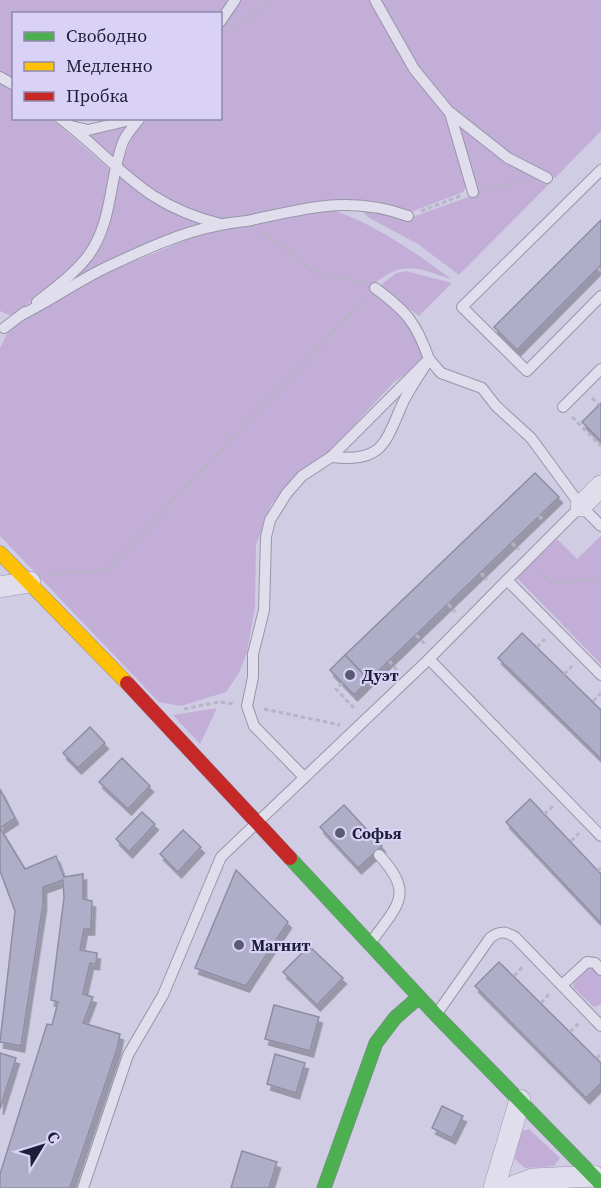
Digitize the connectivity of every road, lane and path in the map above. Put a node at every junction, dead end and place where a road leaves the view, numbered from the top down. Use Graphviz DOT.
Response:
graph roads {
  1 [pos="235,0"];
  2 [pos="273,0"];
  3 [pos="375,0"];
  4 [pos="222,19"];
  5 [pos="232,30"];
  6 [pos="450,113"];
  7 [pos="134,120"];
  8 [pos="138,120"];
  9 [pos="64,121"];
  10 [pos="117,170"];
  11 [pos="601,170"];
  12 [pos="547,178"];
  13 [pos="473,192"];
  14 [pos="408,216"];
  15 [pos="239,223"];
  16 [pos="221,224"];
  17 [pos="375,288"];
  18 [pos="601,296"];
  19 [pos="21,315"];
  20 [pos="1,329"];
  21 [pos="429,359"];
  22 [pos="601,369"];
  23 [pos="563,407"];
  24 [pos="601,446"];
  25 [pos="331,457"];
  26 [pos="601,486"];
  27 [pos="581,506"];
  28 [pos="601,526"];
  29 [pos="0,553"];
  30 [pos="601,578"];
  31 [pos="507,580"];
  32 [pos="30,582"];
  33 [pos="552,584"];
  34 [pos="0,586"];
  35 [pos="429,659"];
  36 [pos="601,675"];
  37 [pos="342,682"];
  38 [pos="601,693"];
  39 [pos="592,702"];
  40 [pos="365,719"];
  41 [pos="304,777"];
  42 [pos="256,822"];
  43 [pos="601,836"];
  44 [pos="379,855"];
  45 [pos="370,944"];
  46 [pos="601,970"];
  47 [pos="562,985"];
  48 [pos="419,997"];
  49 [pos="436,1015"];
  50 [pos="601,1026"];
  51 [pos="601,1054"];
  52 [pos="597,1058"];
  53 [pos="520,1100"];
  54 [pos="599,1176"];
  55 [pos="83,1188"];
  56 [pos="324,1188"];
  57 [pos="494,1188"];
  58 [pos="509,1188"];
  1 -- 4 [label="lane"];
  2 -- 5 [label="path"];
  3 -- 6 [label="lane"];
  6 -- 12 [label="lane"];
  6 -- 13 [label="lane"];
  7 -- 9 [label="lane"];
  8 -- 10 [label="lane"];
  9 -- 10 [label="lane"];
  10 -- 16 [label="lane"];
  10 -- 19 [label="lane"];
  11 -- 18 [label="lane"];
  14 -- 15 [label="lane"];
  15 -- 16 [label="lane"];
  15 -- 17 [label="path"];
  16 -- 19 [label="lane"];
  17 -- 21 [label="lane"];
  17 -- 32 [label="path"];
  19 -- 20 [label="lane"];
  21 -- 25 [label="lane"];
  21 -- 25 [label="lane"];
  21 -- 27 [label="lane"];
  22 -- 23 [label="lane"];
  23 -- 24 [label="path"];
  25 -- 41 [label="lane"];
  26 -- 27 [label="street"];
  27 -- 28 [label="lane"];
  27 -- 31 [label="lane"];
  29 -- 32 [label="street"];
  30 -- 33 [label="path"];
  31 -- 35 [label="lane"];
  31 -- 36 [label="lane"];
  32 -- 34 [label="street"];
  32 -- 42 [label="street"];
  35 -- 40 [label="lane"];
  35 -- 43 [label="lane"];
  37 -- 40 [label="path"];
  38 -- 39 [label="path"];
  40 -- 41 [label="lane"];
  41 -- 42 [label="lane"];
  42 -- 45 [label="street"];
  42 -- 55 [label="lane"];
  44 -- 45 [label="lane"];
  45 -- 48 [label="street"];
  46 -- 47 [label="lane"];
  47 -- 49 [label="lane"];
  47 -- 50 [label="lane"];
  48 -- 49 [label="street"];
  48 -- 56 [label="street"];
  49 -- 53 [label="street"];
  51 -- 52 [label="path"];
  53 -- 54 [label="street"];
  53 -- 57 [label="street"];
  54 -- 58 [label="street"];
}
